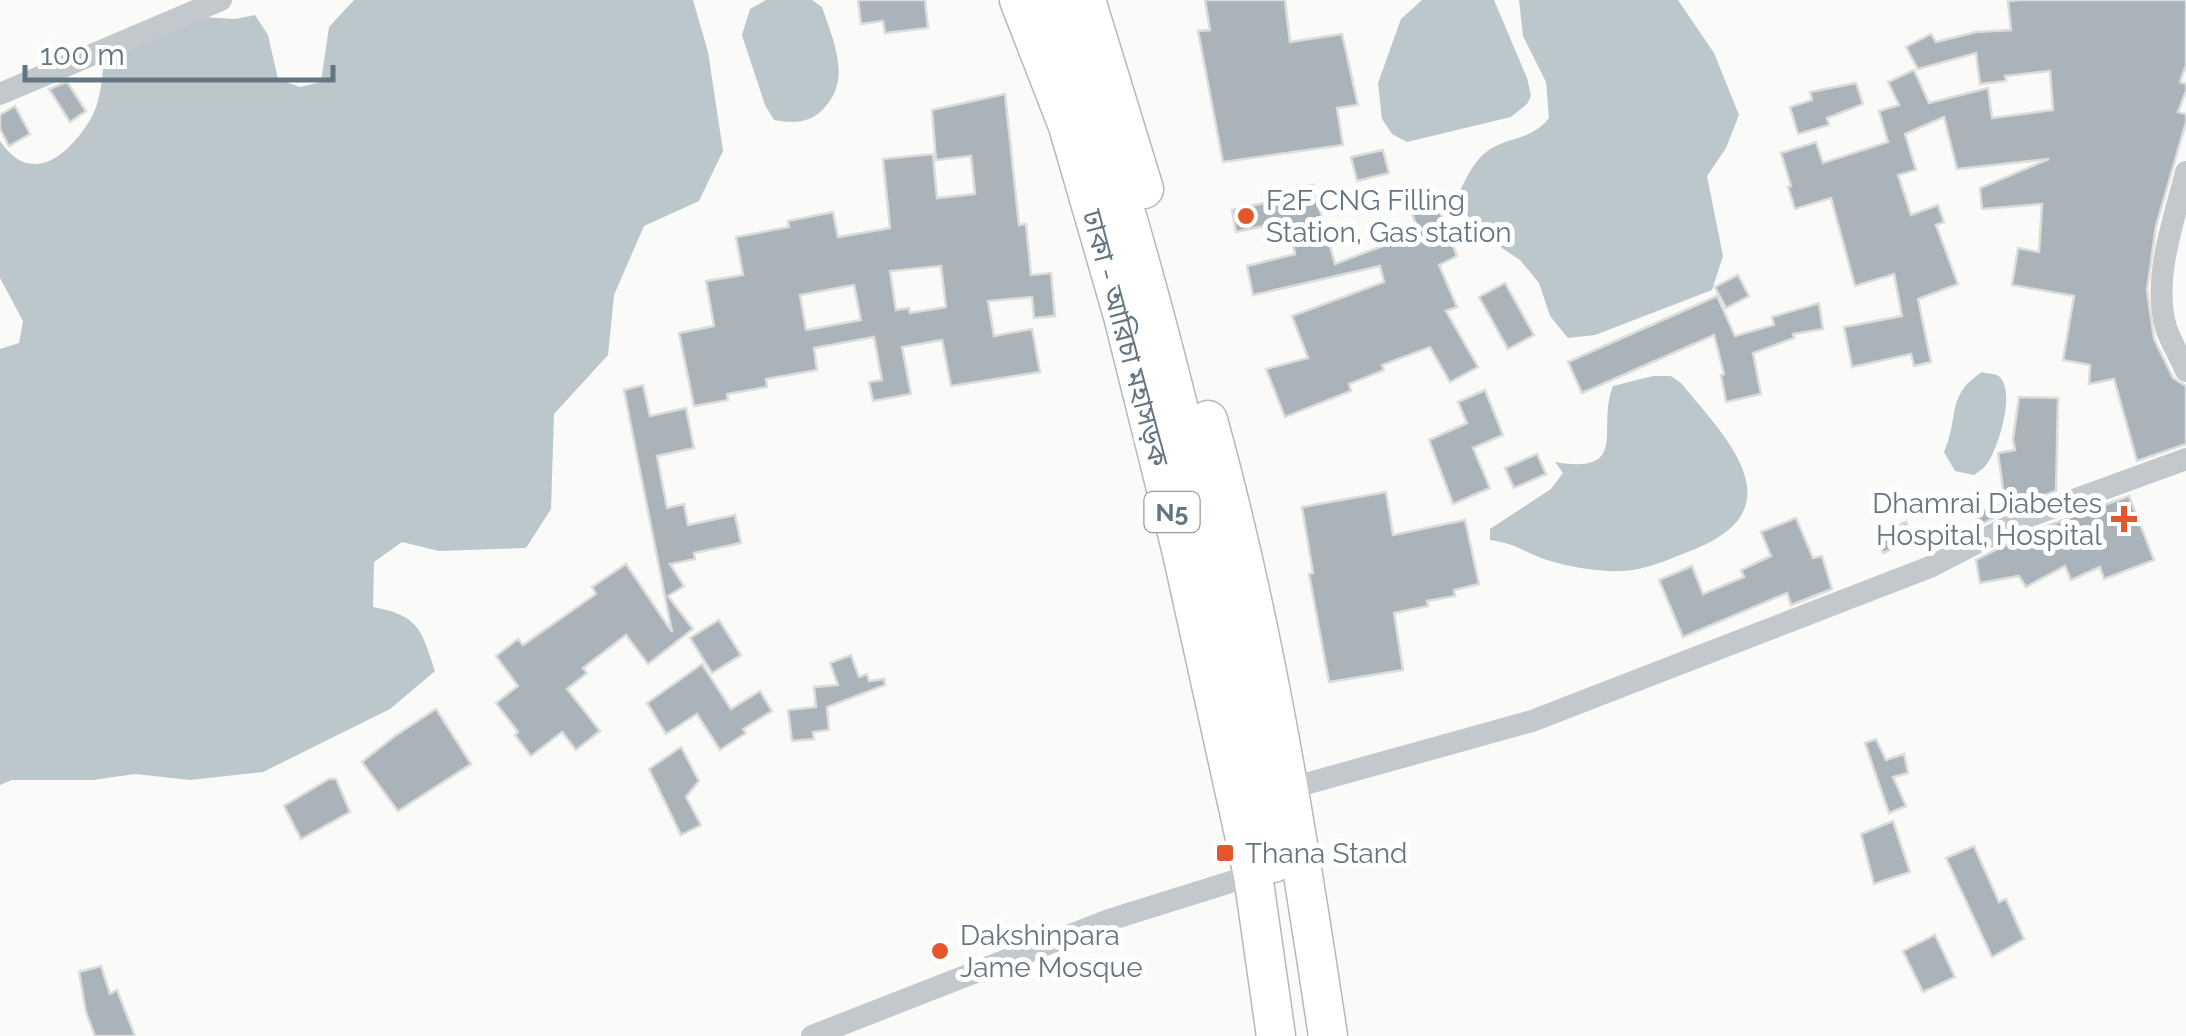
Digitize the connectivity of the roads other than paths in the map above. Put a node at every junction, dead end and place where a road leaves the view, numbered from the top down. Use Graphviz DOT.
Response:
graph roads {
  1 [pos="222,0"];
  2 [pos="1019,0"];
  3 [pos="1052,0"];
  4 [pos="1086,0"];
  5 [pos="0,94"];
  6 [pos="2186,172"];
  7 [pos="2186,371"];
  8 [pos="2186,459"];
  9 [pos="1291,788"];
  10 [pos="1253,875"];
  11 [pos="812,1036"];
  12 [pos="1276,1036"];
  13 [pos="1301,1036"];
  14 [pos="1328,1036"];
  1 -- 5 [label="street"];
  2 -- 10 [label="highway, ঢাকা - আরিচা মহাসড়ক / N5"];
  3 -- 13 [label="highway, N5"];
  4 -- 9 [label="highway, N5"];
  6 -- 7 [label="street"];
  8 -- 9 [label="street"];
  9 -- 14 [label="highway, N5"];
  10 -- 11 [label="street"];
  10 -- 12 [label="highway, ঢাকা - আরিচা মহাসড়ক / N5"];
}
